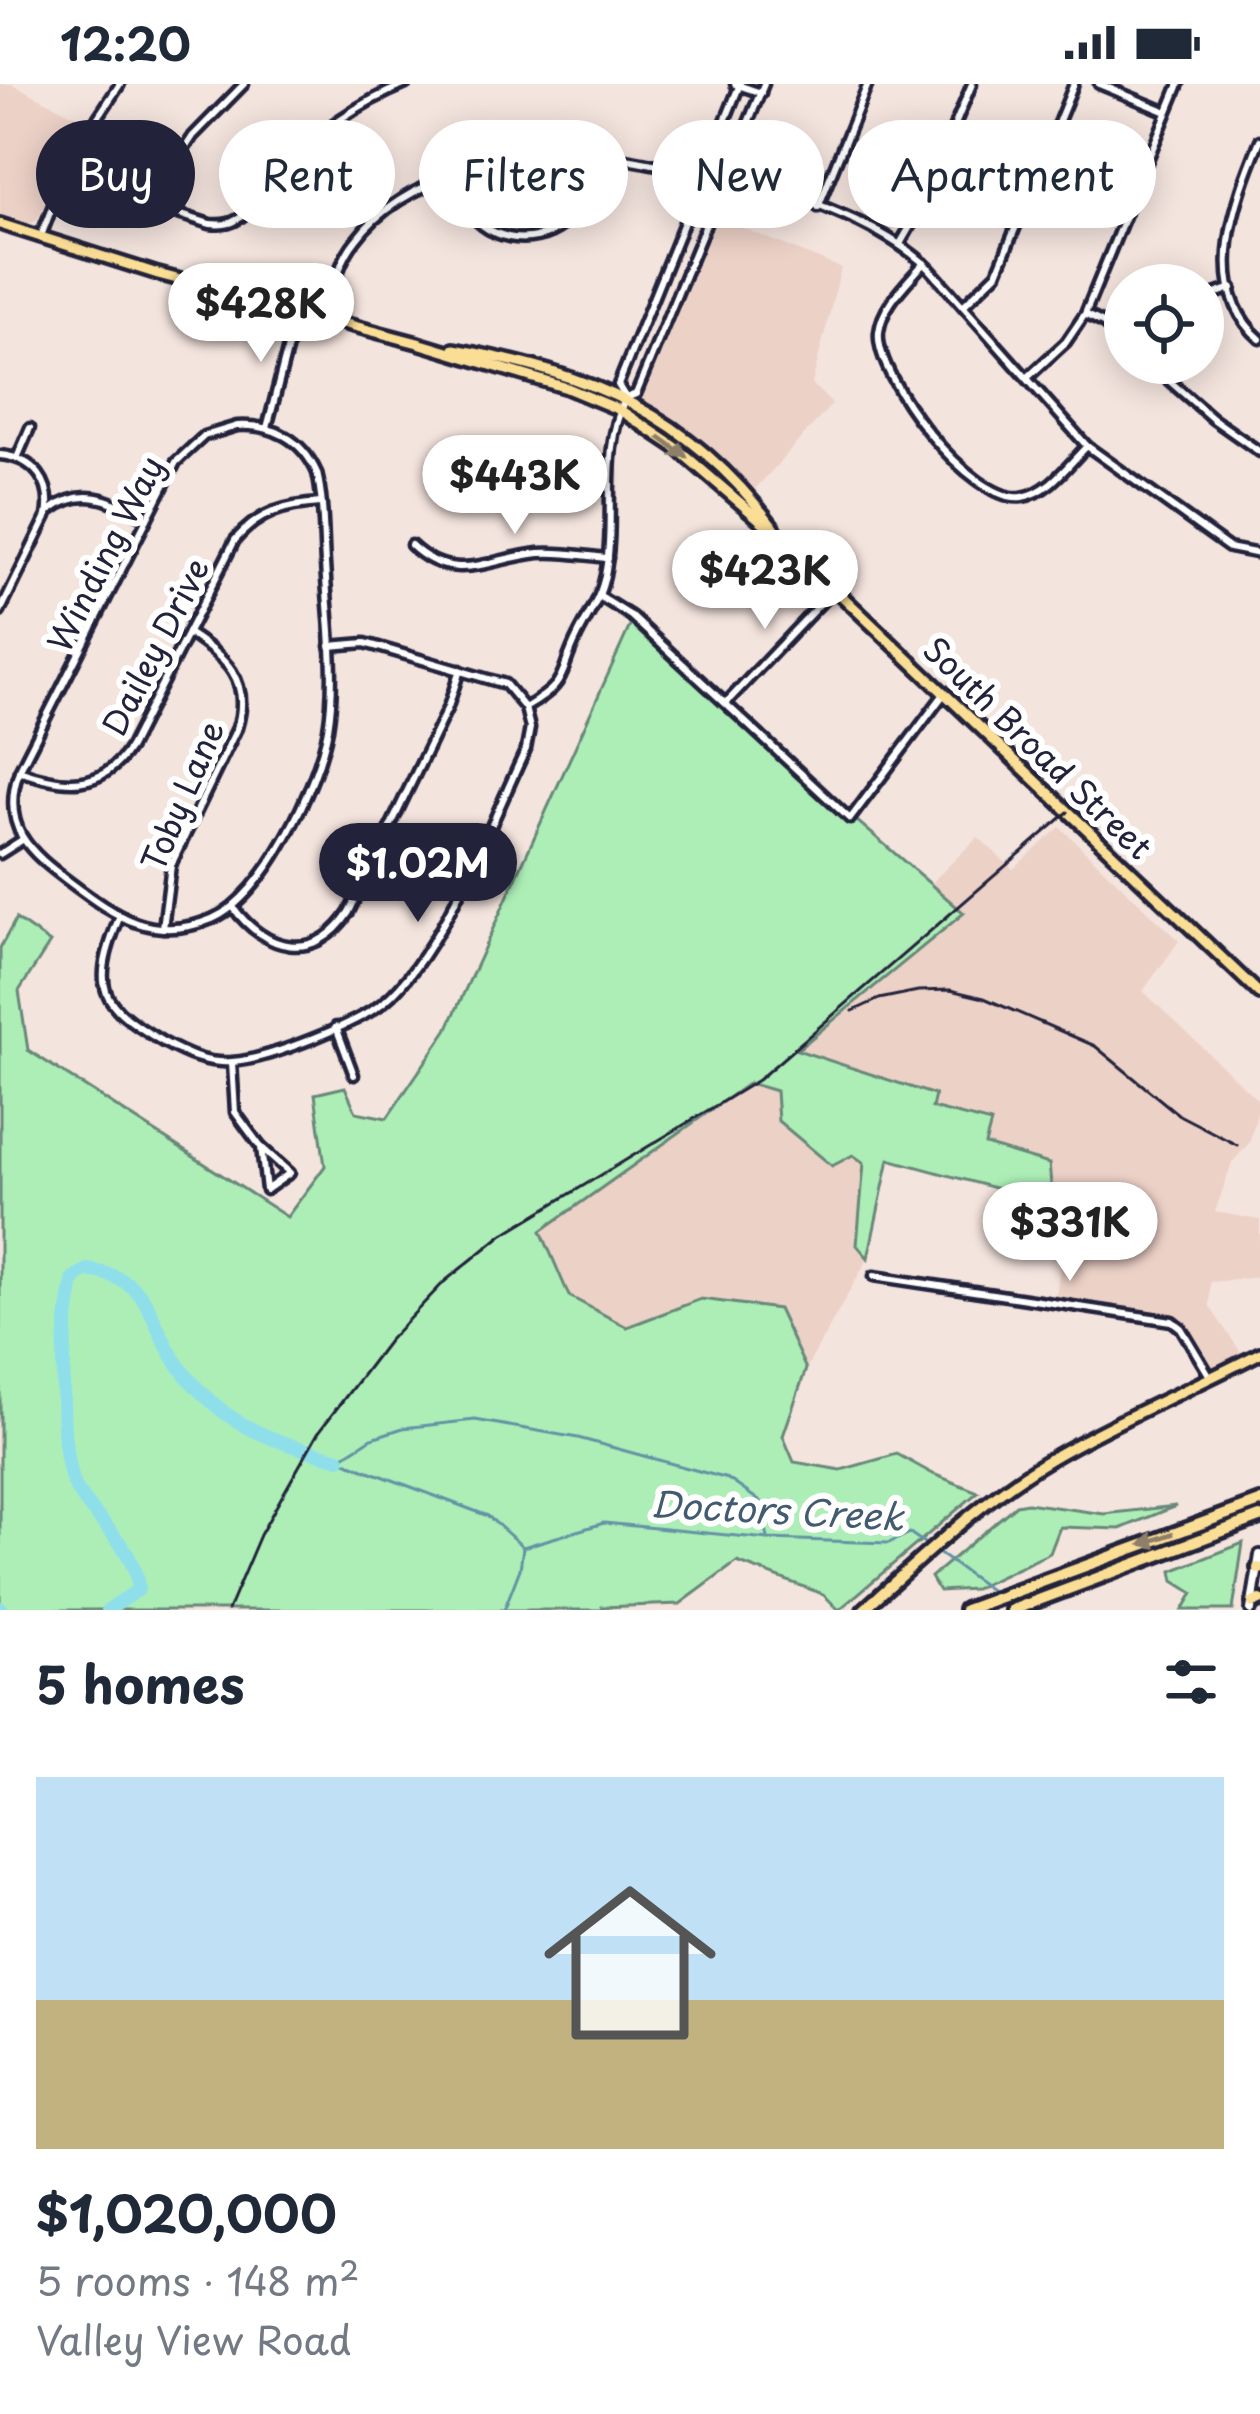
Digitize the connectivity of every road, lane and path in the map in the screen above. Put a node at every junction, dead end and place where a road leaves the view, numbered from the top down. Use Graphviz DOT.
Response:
graph roads {
  1 [pos="120,84"];
  2 [pos="244,84"];
  3 [pos="406,84"];
  4 [pos="738,84"];
  5 [pos="868,84"];
  6 [pos="972,84"];
  7 [pos="1074,84"];
  8 [pos="1099,84"];
  9 [pos="1179,84"];
  10 [pos="763,88"];
  11 [pos="1167,112"];
  12 [pos="94,120"];
  13 [pos="724,120"];
  14 [pos="750,120"];
  15 [pos="195,134"];
  16 [pos="1260,140"];
  17 [pos="824,192"];
  18 [pos="419,193"];
  19 [pos="824,210"];
  20 [pos="195,219"];
  21 [pos="0,224"];
  22 [pos="44,228"];
  23 [pos="486,228"];
  24 [pos="555,228"];
  25 [pos="682,228"];
  26 [pos="705,228"];
  27 [pos="40,239"];
  28 [pos="900,244"];
  29 [pos="924,262"];
  30 [pos="1232,288"];
  31 [pos="1224,291"];
  32 [pos="963,306"];
  33 [pos="296,312"];
  34 [pos="1085,314"];
  35 [pos="325,320"];
  36 [pos="1104,324"];
  37 [pos="1260,339"];
  38 [pos="418,343"];
  39 [pos="1027,378"];
  40 [pos="1174,384"];
  41 [pos="626,398"];
  42 [pos="620,410"];
  43 [pos="30,428"];
  44 [pos="267,428"];
  45 [pos="1087,446"];
  46 [pos="1260,452"];
  47 [pos="0,455"];
  48 [pos="17,458"];
  49 [pos="712,460"];
  50 [pos="709,475"];
  51 [pos="732,478"];
  52 [pos="723,488"];
  53 [pos="320,502"];
  54 [pos="48,512"];
  55 [pos="146,519"];
  56 [pos="782,538"];
  57 [pos="411,545"];
  58 [pos="1260,554"];
  59 [pos="608,558"];
  60 [pos="834,589"];
  61 [pos="599,596"];
  62 [pos="0,612"];
  63 [pos="188,633"];
  64 [pos="329,646"];
  65 [pos="460,669"];
  66 [pos="944,694"];
  67 [pos="726,703"];
  68 [pos="525,708"];
  69 [pos="19,771"];
  70 [pos="22,840"];
  71 [pos="0,854"];
  72 [pos="233,908"];
  73 [pos="119,918"];
  74 [pos="163,928"];
  75 [pos="1260,994"];
  76 [pos="336,1027"];
  77 [pos="232,1063"];
  78 [pos="354,1075"];
  79 [pos="261,1147"];
  80 [pos="874,1276"];
  81 [pos="1260,1353"];
  82 [pos="1211,1378"];
  83 [pos="1260,1502"];
  84 [pos="1260,1516"];
  85 [pos="1259,1564"];
  86 [pos="1255,1604"];
  87 [pos="1016,1608"];
  88 [pos="862,1610"];
  89 [pos="965,1610"];
  1 -- 12 [label="street"];
  2 -- 15 [label="street"];
  3 -- 20 [label="street"];
  4 -- 10 [label="street"];
  4 -- 13 [label="street"];
  5 -- 17 [label="street"];
  6 -- 28 [label="street"];
  7 -- 32 [label="street"];
  8 -- 11 [label="street"];
  9 -- 11 [label="street"];
  10 -- 14 [label="street"];
  11 -- 34 [label="street"];
  16 -- 30 [label="street"];
  18 -- 35 [label="street"];
  19 -- 28 [label="street"];
  21 -- 27 [label="main road, South Broad Street"];
  22 -- 27 [label="street"];
  23 -- 24 [label="street"];
  25 -- 41 [label="street"];
  26 -- 41 [label="street"];
  27 -- 33 [label="main road, South Broad Street"];
  28 -- 29 [label="street"];
  29 -- 32 [label="street"];
  29 -- 45 [label="street"];
  30 -- 31 [label="street"];
  30 -- 37 [label="street"];
  32 -- 39 [label="street"];
  33 -- 35 [label="main road, South Broad Street"];
  33 -- 44 [label="street"];
  34 -- 36 [label="street"];
  34 -- 39 [label="street"];
  35 -- 38 [label="main road, South Broad Street"];
  38 -- 41 [label="main road, South Broad Street"];
  38 -- 42 [label="main road, South Broad Street"];
  39 -- 45 [label="street"];
  40 -- 46 [label="street"];
  41 -- 42 [label="street"];
  41 -- 49 [label="main road, South Broad Street"];
  42 -- 50 [label="main road, South Broad Street, one-way"];
  42 -- 59 [label="street"];
  43 -- 48 [label="street"];
  44 -- 53 [label="street"];
  44 -- 55 [label="street, Winding Way"];
  45 -- 58 [label="street"];
  47 -- 48 [label="street"];
  48 -- 54 [label="street"];
  49 -- 50 [label="main road"];
  49 -- 51 [label="main road, South Broad Street"];
  50 -- 52 [label="main road, South Broad Street"];
  51 -- 52 [label="main road"];
  51 -- 56 [label="main road, South Broad Street"];
  52 -- 56 [label="main road, South Broad Street"];
  53 -- 63 [label="street, Dailey Drive"];
  53 -- 64 [label="street"];
  54 -- 55 [label="street"];
  54 -- 62 [label="street"];
  55 -- 69 [label="street, Winding Way"];
  56 -- 60 [label="main road, South Broad Street"];
  57 -- 59 [label="street"];
  59 -- 61 [label="street"];
  60 -- 66 [label="main road, South Broad Street"];
  60 -- 67 [label="street"];
  61 -- 67 [label="street"];
  61 -- 68 [label="street"];
  63 -- 69 [label="street, Dailey Drive"];
  63 -- 74 [label="street, Toby Lane"];
  64 -- 65 [label="street"];
  64 -- 72 [label="street"];
  65 -- 68 [label="street"];
  65 -- 72 [label="street"];
  66 -- 67 [label="street"];
  66 -- 75 [label="main road, South Broad Street"];
  68 -- 76 [label="street"];
  69 -- 70 [label="street, Winding Way"];
  70 -- 71 [label="street"];
  70 -- 73 [label="street"];
  72 -- 74 [label="street"];
  73 -- 74 [label="street"];
  73 -- 77 [label="street"];
  76 -- 77 [label="street"];
  76 -- 78 [label="street"];
  77 -- 79 [label="street"];
  79 -- 79 [label="street"];
  80 -- 82 [label="street"];
  81 -- 82 [label="main road"];
  82 -- 88 [label="main road"];
  83 -- 89 [label="highway, one-way"];
  84 -- 87 [label="highway"];
  85 -- 86 [label="street"];
}
